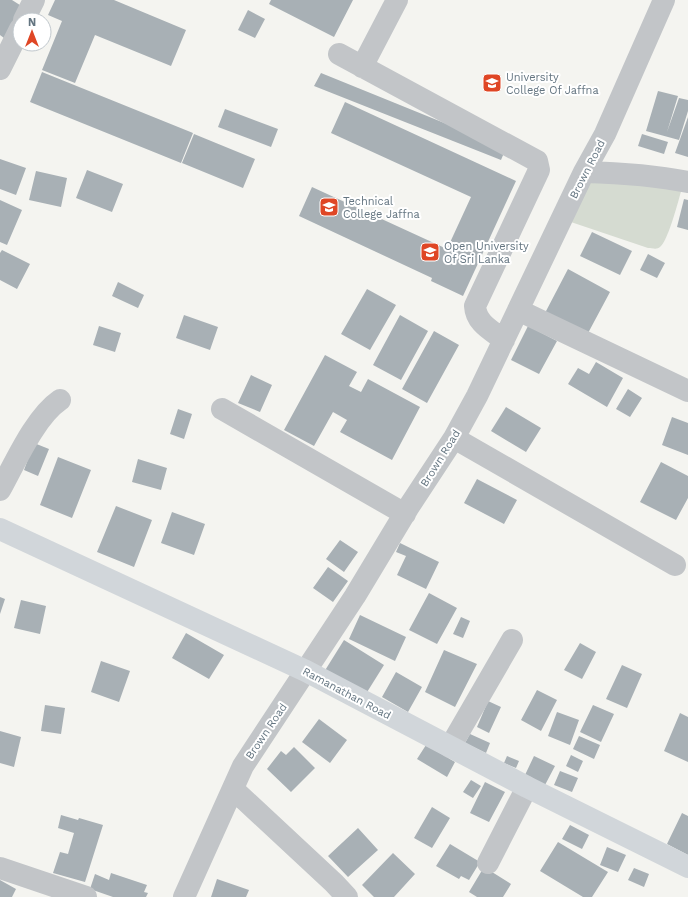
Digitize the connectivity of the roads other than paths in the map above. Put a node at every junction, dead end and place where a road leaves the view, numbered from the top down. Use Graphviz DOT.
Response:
graph roads {
  1 [pos="34,0"];
  2 [pos="397,0"];
  3 [pos="664,0"];
  4 [pos="28,12"];
  5 [pos="12,45"];
  6 [pos="339,54"];
  7 [pos="362,67"];
  8 [pos="0,69"];
  9 [pos="584,172"];
  10 [pos="688,182"];
  11 [pos="518,310"];
  12 [pos="504,340"];
  13 [pos="688,391"];
  14 [pos="60,400"];
  15 [pos="222,410"];
  16 [pos="454,438"];
  17 [pos="0,490"];
  18 [pos="405,514"];
  19 [pos="0,529"];
  20 [pos="675,565"];
  21 [pos="512,640"];
  22 [pos="306,671"];
  23 [pos="450,747"];
  24 [pos="527,787"];
  25 [pos="233,789"];
  26 [pos="488,863"];
  27 [pos="688,867"];
  28 [pos="0,868"];
  29 [pos="86,897"];
  30 [pos="184,897"];
  31 [pos="347,897"];
  1 -- 4 [label="street"];
  2 -- 7 [label="street"];
  3 -- 9 [label="street, Brown Road"];
  5 -- 8 [label="street"];
  6 -- 7 [label="street"];
  7 -- 12 [label="street"];
  9 -- 10 [label="street"];
  9 -- 11 [label="street, Brown Road"];
  11 -- 12 [label="street, Brown Road"];
  11 -- 13 [label="street"];
  12 -- 16 [label="street, Brown Road"];
  14 -- 17 [label="street"];
  15 -- 18 [label="street"];
  16 -- 18 [label="street, Brown Road"];
  16 -- 20 [label="street"];
  18 -- 22 [label="street, Brown Road"];
  19 -- 22 [label="main road, Ramanathan Road"];
  21 -- 23 [label="street"];
  22 -- 23 [label="main road, Ramanathan Road"];
  22 -- 25 [label="street, Brown Road"];
  23 -- 24 [label="main road, Ramanathan Road"];
  24 -- 26 [label="street"];
  24 -- 27 [label="main road, Ramanathan Road"];
  25 -- 30 [label="street, Brown Road"];
  25 -- 31 [label="street"];
  28 -- 29 [label="street"];
}
